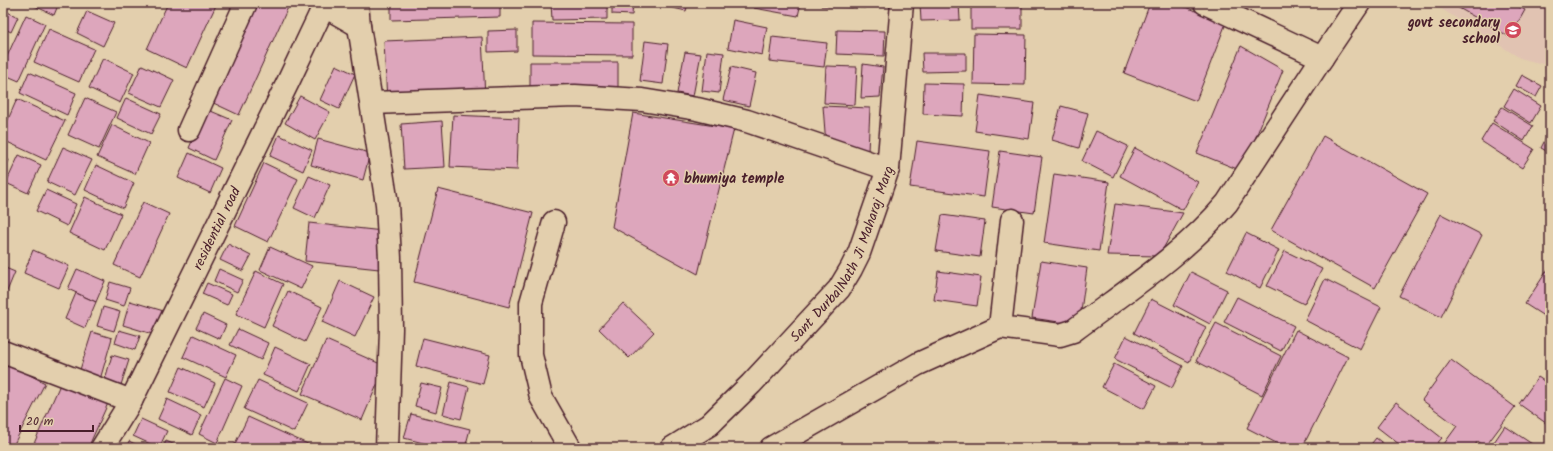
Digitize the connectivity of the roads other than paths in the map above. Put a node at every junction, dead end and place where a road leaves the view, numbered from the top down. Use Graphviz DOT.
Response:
graph roads {
  1 [pos="246,3"];
  2 [pos="357,3"];
  3 [pos="902,3"];
  4 [pos="1205,3"];
  5 [pos="1359,3"];
  6 [pos="321,4"];
  7 [pos="359,26"];
  8 [pos="1322,58"];
  9 [pos="372,103"];
  10 [pos="189,130"];
  11 [pos="888,169"];
  12 [pos="1012,220"];
  13 [pos="554,222"];
  14 [pos="1000,327"];
  15 [pos="3,352"];
  16 [pos="131,401"];
  17 [pos="102,448"];
  18 [pos="387,448"];
  19 [pos="570,448"];
  20 [pos="672,448"];
  21 [pos="771,448"];
  1 -- 10 [label="street"];
  2 -- 7 [label="street"];
  3 -- 11 [label="street, Sant DurbalNath Ji Maharaj Marg"];
  4 -- 8 [label="street"];
  5 -- 8 [label="street"];
  6 -- 7 [label="street"];
  6 -- 16 [label="street, residential road"];
  7 -- 9 [label="street"];
  8 -- 14 [label="street"];
  9 -- 11 [label="street"];
  9 -- 18 [label="street"];
  11 -- 20 [label="street, Sant DurbalNath Ji Maharaj Marg"];
  12 -- 14 [label="street"];
  13 -- 19 [label="street"];
  14 -- 21 [label="street"];
  15 -- 16 [label="street"];
  16 -- 17 [label="street, residential road"];
}
